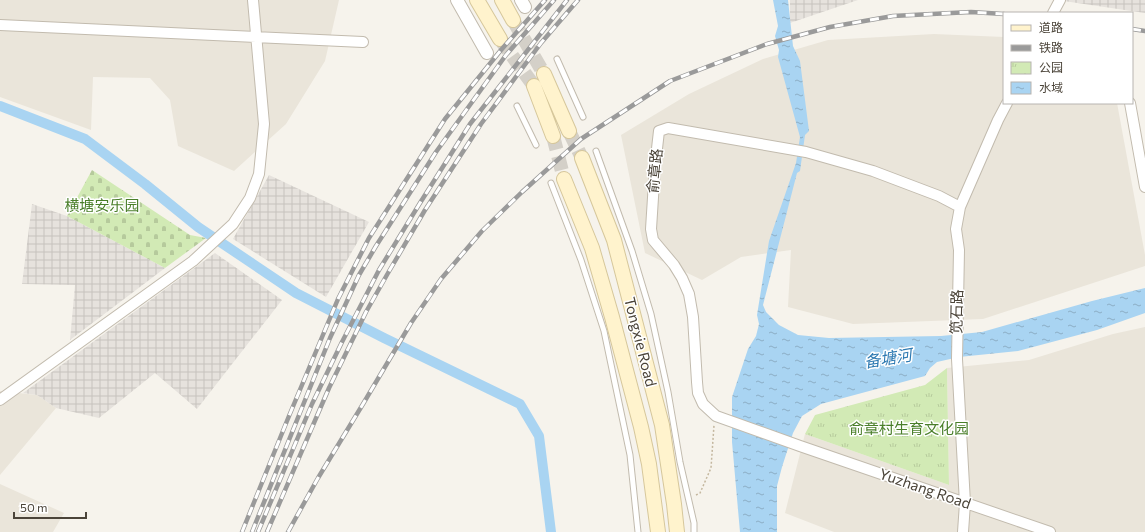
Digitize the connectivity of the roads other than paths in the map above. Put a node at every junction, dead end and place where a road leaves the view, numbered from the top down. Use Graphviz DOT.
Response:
graph roads {
  1 [pos="253,0"];
  2 [pos="457,0"];
  3 [pos="477,0"];
  4 [pos="502,0"];
  5 [pos="1060,0"];
  6 [pos="1054,12"];
  7 [pos="514,20"];
  8 [pos="0,25"];
  9 [pos="257,38"];
  10 [pos="500,39"];
  11 [pos="363,42"];
  12 [pos="487,53"];
  13 [pos="557,59"];
  14 [pos="544,74"];
  15 [pos="534,86"];
  16 [pos="1006,104"];
  17 [pos="1130,104"];
  18 [pos="517,106"];
  19 [pos="583,117"];
  20 [pos="569,130"];
  21 [pos="553,136"];
  22 [pos="536,145"];
  23 [pos="596,151"];
  24 [pos="582,158"];
  25 [pos="558,181"];
  26 [pos="1145,187"];
  27 [pos="960,207"];
  28 [pos="0,400"];
  29 [pos="800,446"];
  30 [pos="965,503"];
  31 [pos="638,532"];
  32 [pos="658,532"];
  33 [pos="677,532"];
  34 [pos="694,532"];
  35 [pos="963,532"];
  36 [pos="1050,532"];
  1 -- 9 [label="street"];
  2 -- 12 [label="street"];
  3 -- 10 [label="main road"];
  4 -- 7 [label="main road"];
  5 -- 6 [label="street"];
  8 -- 9 [label="street"];
  9 -- 11 [label="street"];
  9 -- 28 [label="street"];
  13 -- 19 [label="lane"];
  14 -- 20 [label="main road"];
  15 -- 21 [label="main road"];
  16 -- 27 [label="street, 笕石路"];
  17 -- 26 [label="street"];
  18 -- 22 [label="lane"];
  23 -- 34 [label="lane"];
  24 -- 33 [label="main road, Tongxie Road"];
  25 -- 31 [label="lane"];
  25 -- 32 [label="main road, Tongxie Road"];
  27 -- 29 [label="street, 俞章路"];
  27 -- 30 [label="street, 笕石路"];
  29 -- 30 [label="street, Yuzhang Road"];
  30 -- 35 [label="street, 笕石路"];
  30 -- 36 [label="street, Yuzhang Road"];
}
